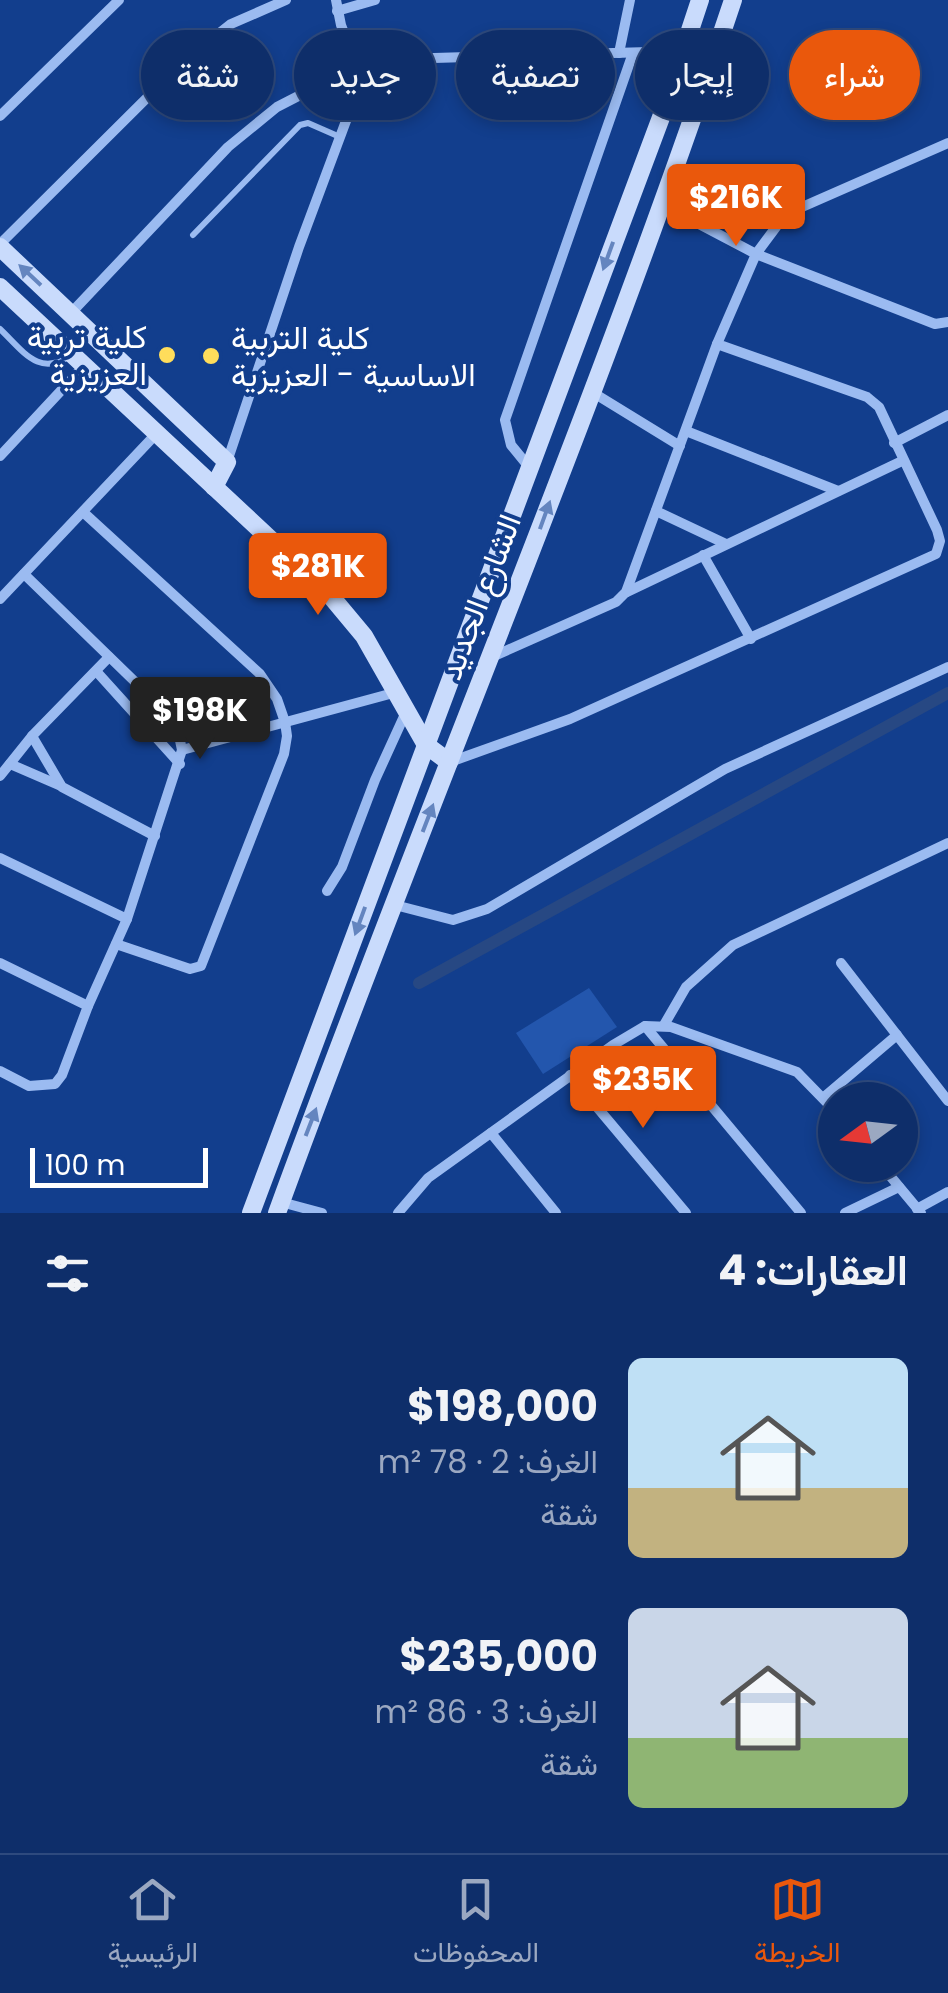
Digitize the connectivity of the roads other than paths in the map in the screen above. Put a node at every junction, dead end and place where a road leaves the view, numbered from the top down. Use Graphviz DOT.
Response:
graph roads {
  1 [pos="119,0"];
  2 [pos="246,0"];
  3 [pos="286,0"];
  4 [pos="375,0"];
  5 [pos="630,0"];
  6 [pos="700,0"];
  7 [pos="732,0"];
  8 [pos="336,6"];
  9 [pos="252,13"];
  10 [pos="346,30"];
  11 [pos="691,30"];
  12 [pos="633,52"];
  13 [pos="619,53"];
  14 [pos="436,58"];
  15 [pos="294,99"];
  16 [pos="0,116"];
  17 [pos="345,120"];
  18 [pos="658,120"];
  19 [pos="340,136"];
  20 [pos="948,142"];
  21 [pos="661,204"];
  22 [pos="194,235"];
  23 [pos="0,245"];
  24 [pos="756,254"];
  25 [pos="0,287"];
  26 [pos="71,313"];
  27 [pos="948,322"];
  28 [pos="0,329"];
  29 [pos="717,344"];
  30 [pos="78,360"];
  31 [pos="591,392"];
  32 [pos="948,415"];
  33 [pos="686,432"];
  34 [pos="156,434"];
  35 [pos="894,444"];
  36 [pos="680,446"];
  37 [pos="0,456"];
  38 [pos="902,461"];
  39 [pos="227,462"];
  40 [pos="529,468"];
  41 [pos="214,487"];
  42 [pos="838,492"];
  43 [pos="82,512"];
  44 [pos="656,512"];
  45 [pos="726,544"];
  46 [pos="703,555"];
  47 [pos="942,555"];
  48 [pos="24,574"];
  49 [pos="626,592"];
  50 [pos="0,600"];
  51 [pos="752,639"];
  52 [pos="458,655"];
  53 [pos="109,656"];
  54 [pos="487,660"];
  55 [pos="948,667"];
  56 [pos="96,671"];
  57 [pos="397,692"];
  58 [pos="406,711"];
  59 [pos="285,722"];
  60 [pos="32,736"];
  61 [pos="426,745"];
  62 [pos="182,750"];
  63 [pos="449,762"];
  64 [pos="10,764"];
  65 [pos="180,764"];
  66 [pos="0,776"];
  67 [pos="62,787"];
  68 [pos="155,836"];
  69 [pos="948,843"];
  70 [pos="0,858"];
  71 [pos="327,891"];
  72 [pos="395,905"];
  73 [pos="127,919"];
  74 [pos="116,944"];
  75 [pos="0,963"];
  76 [pos="841,963"];
  77 [pos="88,1006"];
  78 [pos="664,1025"];
  79 [pos="645,1026"];
  80 [pos="897,1035"];
  81 [pos="0,1071"];
  82 [pos="570,1076"];
  83 [pos="843,1082"];
  84 [pos="818,1092"];
  85 [pos="948,1101"];
  86 [pos="490,1133"];
  87 [pos="896,1182"];
  88 [pos="899,1186"];
  89 [pos="948,1192"];
  90 [pos="279,1208"];
  91 [pos="405,1210"];
  92 [pos="919,1211"];
  93 [pos="251,1213"];
  94 [pos="322,1213"];
  95 [pos="556,1213"];
  96 [pos="686,1213"];
  97 [pos="801,1213"];
  98 [pos="846,1213"];
  1 -- 16 [label="street"];
  2 -- 9 [label="street"];
  3 -- 9 [label="street"];
  4 -- 8 [label="street"];
  5 -- 13 [label="street"];
  6 -- 11 [label="main road, الشارع الجديد"];
  7 -- 21 [label="main road, الشارع الجديد"];
  8 -- 10 [label="street"];
  9 -- 23 [label="street"];
  12 -- 13 [label="street"];
  12 -- 40 [label="street"];
  13 -- 14 [label="street"];
  15 -- 26 [label="street"];
  17 -- 19 [label="street"];
  18 -- 40 [label="main road, الشارع الجديد, one-way"];
  19 -- 22 [label="lane"];
  19 -- 39 [label="street"];
  20 -- 24 [label="street"];
  21 -- 24 [label="street"];
  21 -- 31 [label="main road, الشارع الجديد"];
  26 -- 23 [label="main road, one-way"];
  24 -- 27 [label="street"];
  24 -- 29 [label="street"];
  25 -- 30 [label="main road"];
  26 -- 39 [label="main road"];
  28 -- 30 [label="lane"];
  29 -- 33 [label="street"];
  29 -- 35 [label="street"];
  30 -- 34 [label="main road"];
  30 -- 37 [label="street"];
  31 -- 36 [label="street"];
  54 -- 31 [label="main road, الشارع الجديد, one-way"];
  32 -- 35 [label="street"];
  33 -- 36 [label="street"];
  33 -- 42 [label="street"];
  34 -- 41 [label="main road"];
  34 -- 43 [label="street"];
  35 -- 38 [label="street"];
  36 -- 44 [label="street"];
  38 -- 42 [label="street"];
  38 -- 47 [label="street"];
  39 -- 41 [label="main road"];
  40 -- 52 [label="main road, الشارع الجديد"];
  41 -- 57 [label="main road"];
  42 -- 45 [label="street"];
  43 -- 48 [label="street"];
  43 -- 59 [label="street"];
  44 -- 45 [label="street"];
  44 -- 49 [label="street"];
  45 -- 46 [label="street"];
  46 -- 49 [label="street"];
  46 -- 51 [label="street"];
  47 -- 51 [label="street"];
  48 -- 50 [label="street"];
  48 -- 53 [label="street"];
  49 -- 54 [label="street"];
  51 -- 63 [label="street"];
  52 -- 54 [label="main road"];
  52 -- 61 [label="main road, الشارع الجديد"];
  53 -- 56 [label="street"];
  53 -- 62 [label="street"];
  54 -- 63 [label="main road, الشارع الجديد"];
  55 -- 72 [label="street"];
  56 -- 60 [label="street"];
  56 -- 65 [label="street"];
  57 -- 58 [label="main road"];
  57 -- 59 [label="street"];
  58 -- 61 [label="main road"];
  58 -- 71 [label="street"];
  59 -- 62 [label="street"];
  59 -- 74 [label="street"];
  60 -- 64 [label="street"];
  60 -- 67 [label="street"];
  61 -- 63 [label="main road"];
  61 -- 93 [label="main road, الشارع الجديد, one-way"];
  62 -- 65 [label="street"];
  72 -- 63 [label="main road, الشارع الجديد, one-way"];
  64 -- 66 [label="street"];
  64 -- 67 [label="street"];
  65 -- 68 [label="street"];
  67 -- 68 [label="street"];
  68 -- 73 [label="street"];
  69 -- 78 [label="street"];
  70 -- 73 [label="street"];
  90 -- 72 [label="main road, الشارع الجديد, one-way"];
  73 -- 74 [label="street"];
  74 -- 77 [label="street"];
  75 -- 77 [label="street"];
  76 -- 80 [label="street"];
  77 -- 81 [label="street"];
  78 -- 79 [label="street"];
  78 -- 84 [label="street"];
  79 -- 82 [label="street"];
  79 -- 97 [label="street"];
  80 -- 83 [label="street"];
  80 -- 85 [label="street"];
  82 -- 86 [label="street"];
  82 -- 96 [label="street"];
  86 -- 91 [label="street"];
  86 -- 95 [label="street"];
  87 -- 88 [label="street"];
  88 -- 92 [label="street"];
  88 -- 98 [label="street"];
  89 -- 92 [label="street"];
  90 -- 94 [label="street"];
}
